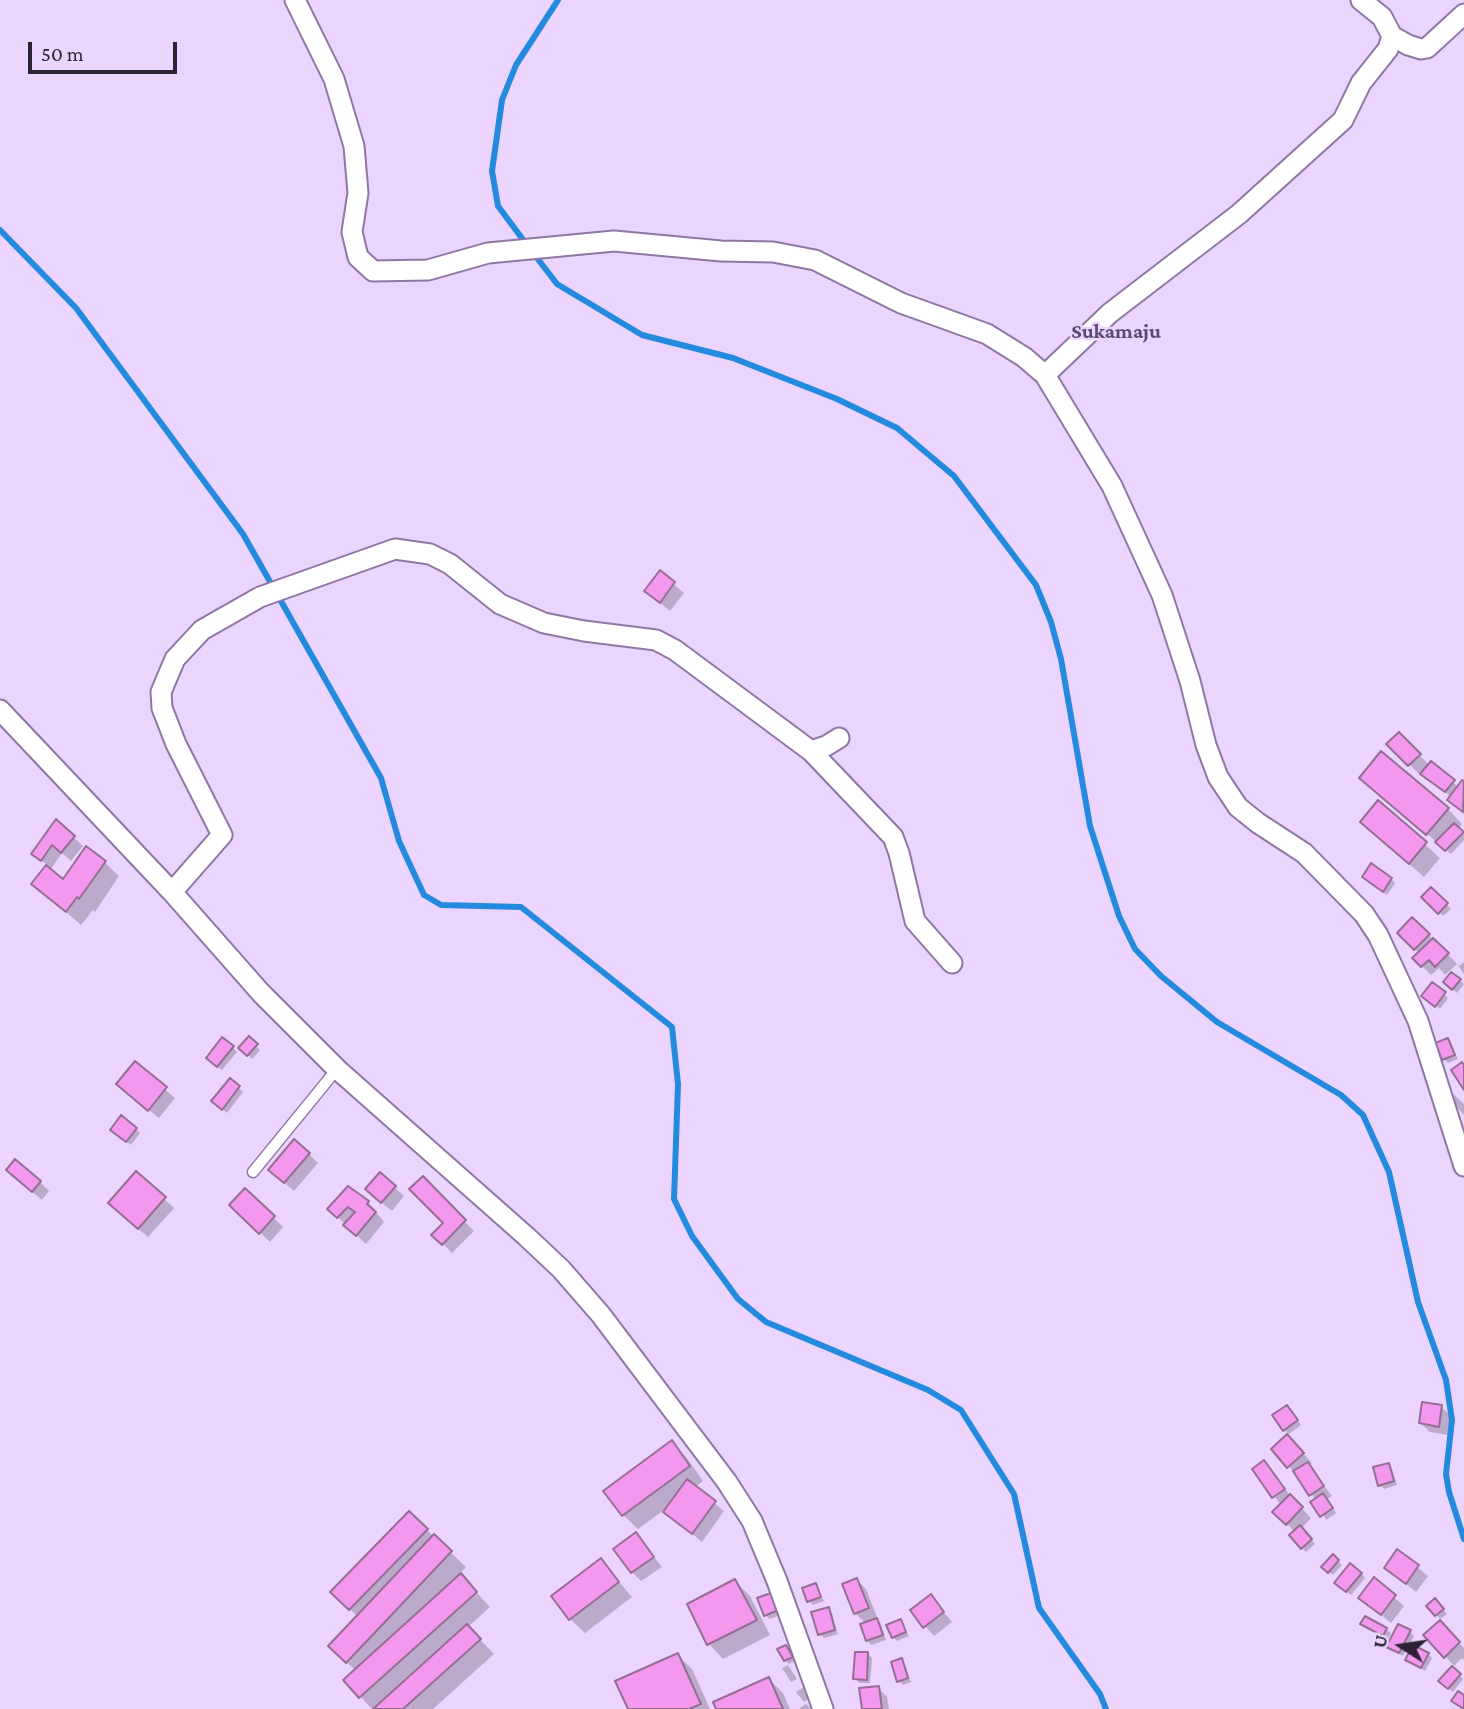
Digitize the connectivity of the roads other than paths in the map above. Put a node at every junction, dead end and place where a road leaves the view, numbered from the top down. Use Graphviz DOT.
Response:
graph roads {
  1 [pos="295,0"];
  2 [pos="1360,0"];
  3 [pos="1464,14"];
  4 [pos="1392,36"];
  5 [pos="1045,375"];
  6 [pos="0,710"];
  7 [pos="839,738"];
  8 [pos="811,751"];
  9 [pos="172,892"];
  10 [pos="951,963"];
  11 [pos="337,1069"];
  12 [pos="1464,1166"];
  13 [pos="253,1172"];
  14 [pos="823,1709"];
  1 -- 5 [label="street"];
  2 -- 4 [label="street"];
  3 -- 4 [label="street"];
  4 -- 5 [label="street"];
  5 -- 12 [label="street"];
  6 -- 9 [label="street"];
  7 -- 8 [label="street"];
  8 -- 9 [label="street"];
  8 -- 10 [label="street"];
  9 -- 11 [label="street"];
  11 -- 13 [label="lane"];
  11 -- 14 [label="street"];
}
